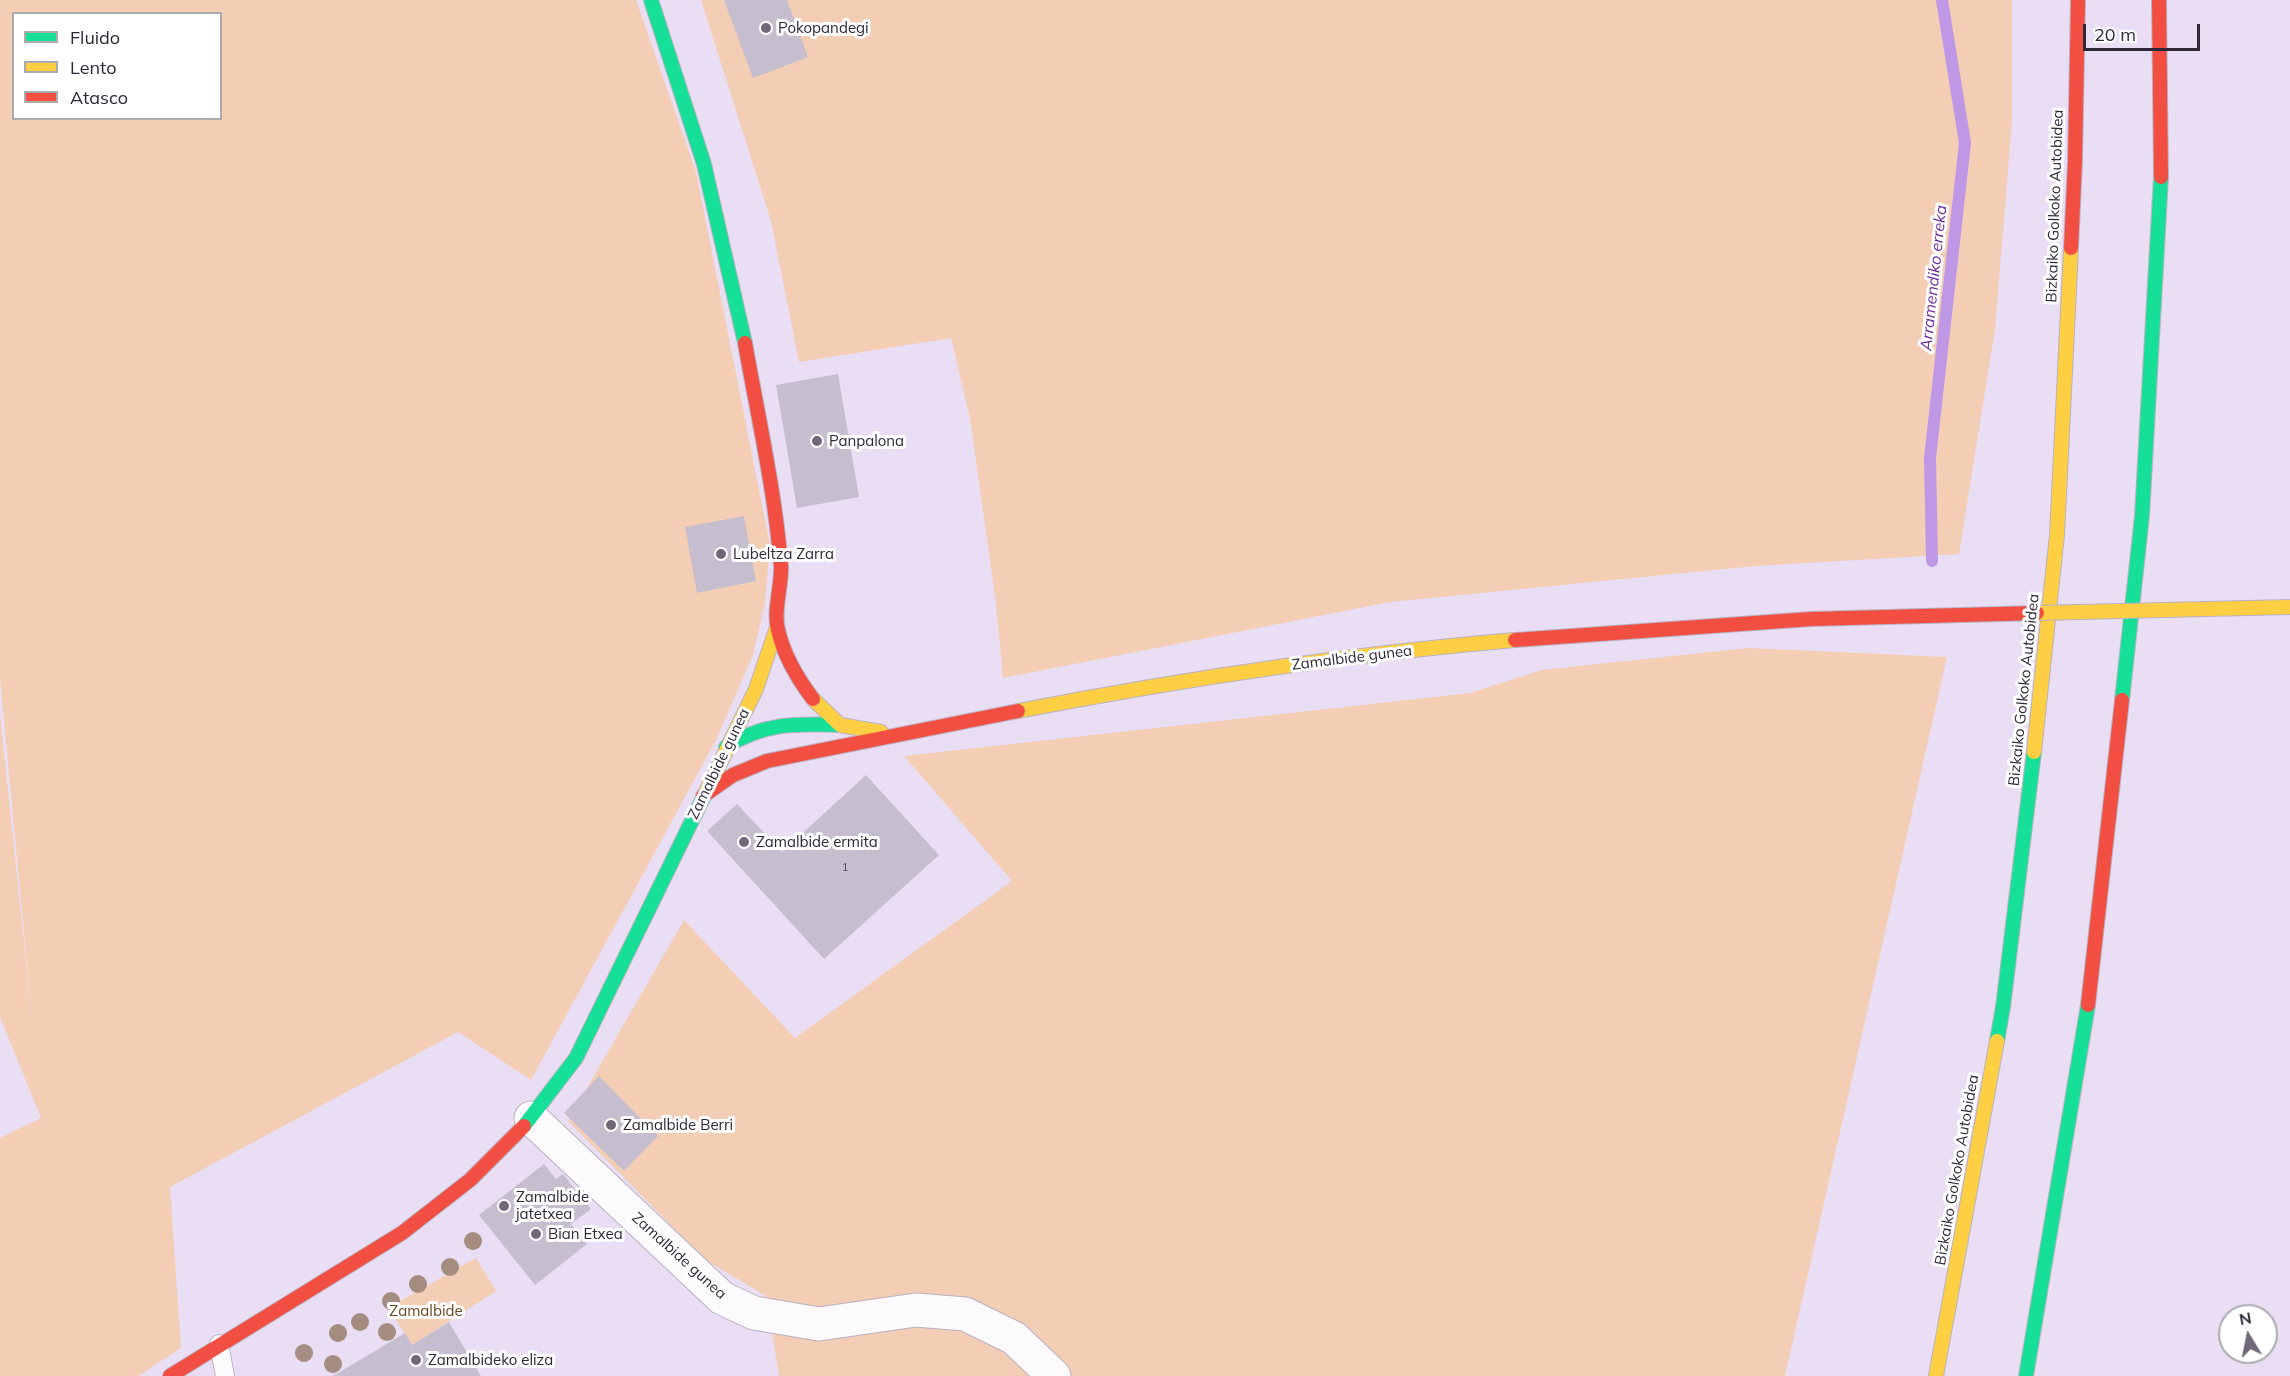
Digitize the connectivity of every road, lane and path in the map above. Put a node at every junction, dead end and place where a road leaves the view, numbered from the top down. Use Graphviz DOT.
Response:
graph roads {
  1 [pos="651,0"];
  2 [pos="2078,0"];
  3 [pos="2159,0"];
  4 [pos="2290,607"];
  5 [pos="777,627"];
  6 [pos="840,725"];
  7 [pos="897,734"];
  8 [pos="726,747"];
  9 [pos="703,796"];
  10 [pos="531,1118"];
  11 [pos="219,1344"];
  12 [pos="170,1376"];
  13 [pos="225,1376"];
  14 [pos="1054,1376"];
  15 [pos="1936,1376"];
  16 [pos="2026,1376"];
  1 -- 5 [label="main road"];
  2 -- 15 [label="main road, Bizkaiko Golkoko Autobidea"];
  3 -- 16 [label="main road"];
  4 -- 7 [label="main road, Zamalbide gunea, bridge"];
  5 -- 6 [label="main road"];
  5 -- 8 [label="main road, Zamalbide gunea"];
  6 -- 7 [label="main road"];
  6 -- 8 [label="main road"];
  7 -- 9 [label="main road, Zamalbide gunea"];
  8 -- 9 [label="main road, Zamalbide gunea"];
  9 -- 10 [label="main road, Zamalbide gunea"];
  10 -- 11 [label="main road, Zamalbide gunea"];
  10 -- 14 [label="street, Zamalbide gunea"];
  11 -- 12 [label="main road, Zamalbide gunea"];
  11 -- 13 [label="lane"];
}
